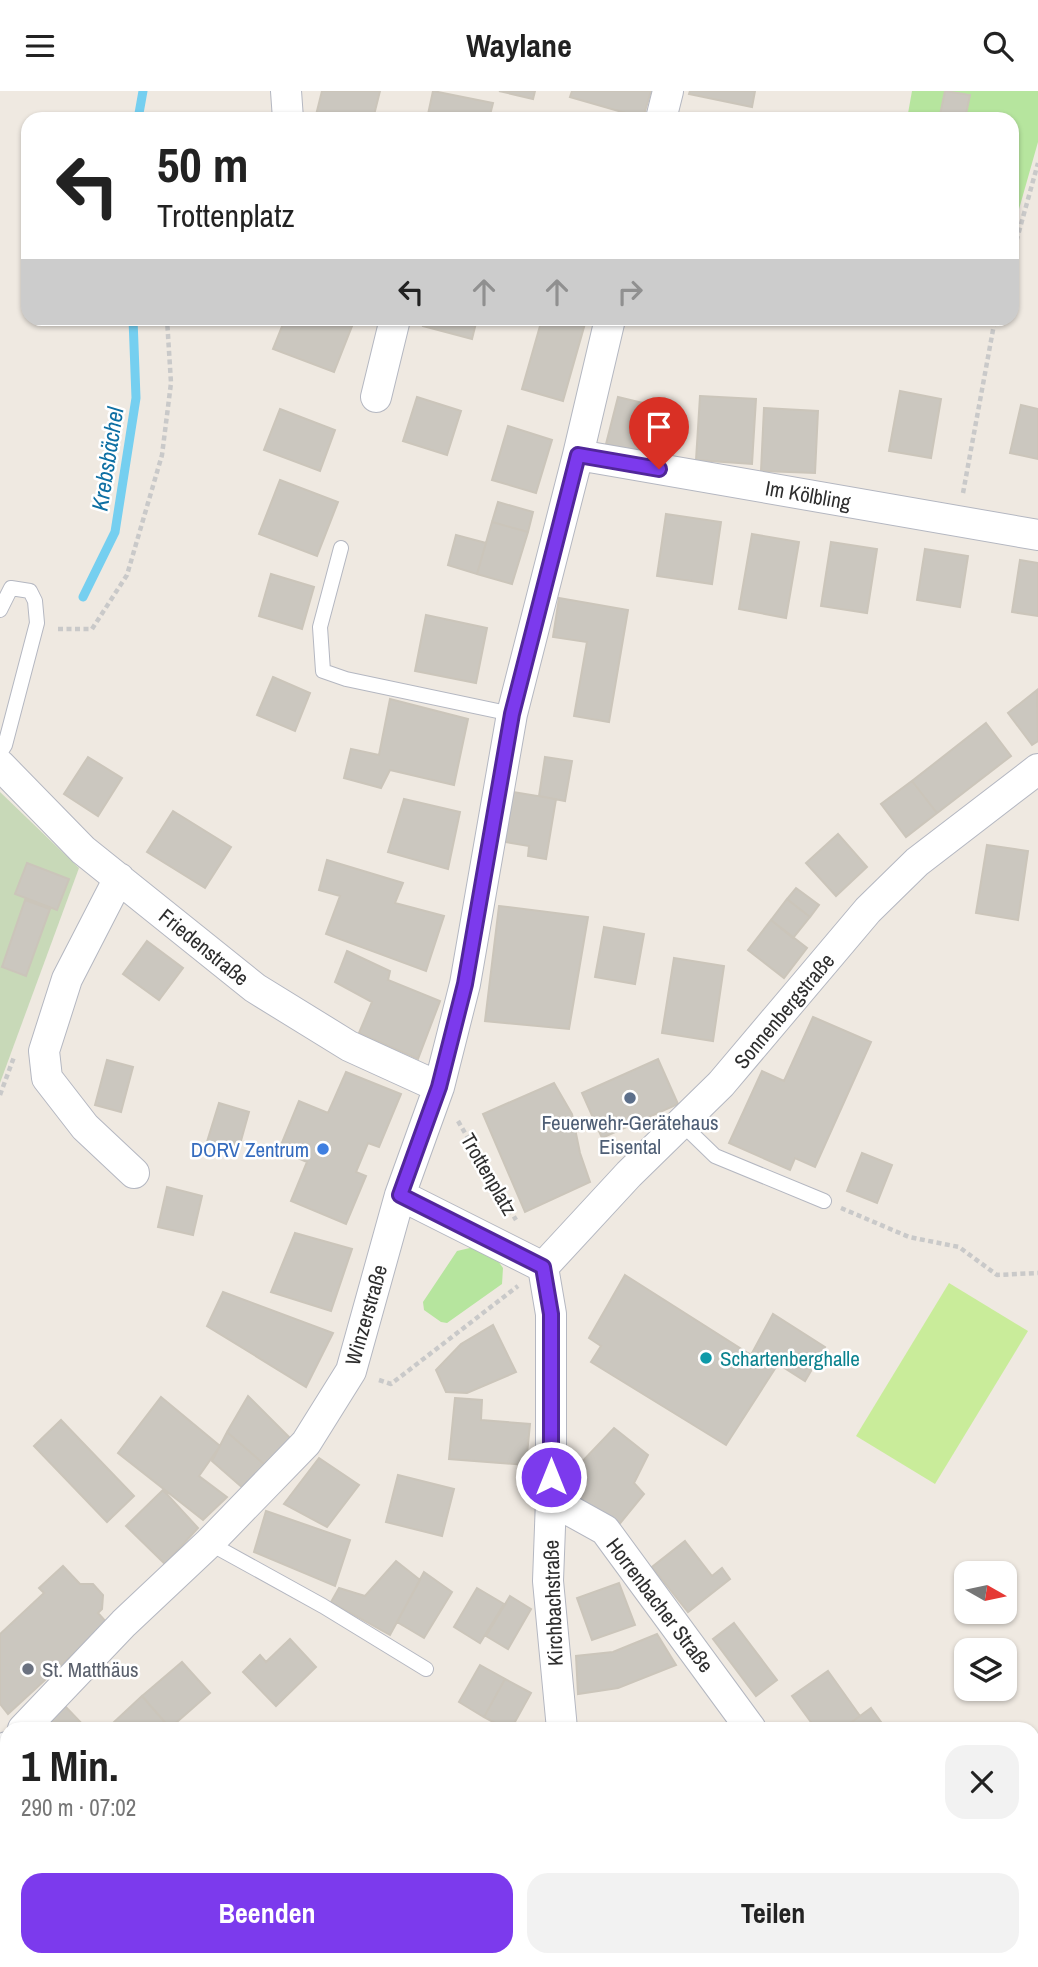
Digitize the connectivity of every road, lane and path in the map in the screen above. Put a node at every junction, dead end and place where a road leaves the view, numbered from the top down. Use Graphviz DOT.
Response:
graph roads {
  1 [pos="286,91"];
  2 [pos="668,91"];
  3 [pos="288,112"];
  4 [pos="663,112"];
  5 [pos="1038,163"];
  6 [pos="1019,232"];
  7 [pos="168,326"];
  8 [pos="393,326"];
  9 [pos="608,326"];
  10 [pos="994,326"];
  11 [pos="376,397"];
  12 [pos="578,455"];
  13 [pos="958,521"];
  14 [pos="1038,535"];
  15 [pos="341,548"];
  16 [pos="0,610"];
  17 [pos="37,623"];
  18 [pos="512,714"];
  19 [pos="0,753"];
  20 [pos="0,765"];
  21 [pos="1038,769"];
  22 [pos="119,878"];
  23 [pos="439,1087"];
  24 [pos="682,1123"];
  25 [pos="135,1173"];
  26 [pos="400,1195"];
  27 [pos="824,1201"];
  28 [pos="543,1267"];
  29 [pos="1038,1273"];
  30 [pos="351,1371"];
  31 [pos="551,1500"];
  32 [pos="209,1543"];
  33 [pos="426,1669"];
  34 [pos="30,1722"];
  35 [pos="561,1722"];
  36 [pos="746,1722"];
  1 -- 3 [label="street"];
  2 -- 4 [label="street"];
  5 -- 6 [label="path"];
  7 -- 17 [label="path"];
  8 -- 11 [label="street"];
  9 -- 12 [label="street"];
  10 -- 13 [label="path"];
  12 -- 13 [label="street, Im Kölbling"];
  12 -- 18 [label="street"];
  13 -- 14 [label="street, Im Kölbling"];
  15 -- 18 [label="lane"];
  16 -- 17 [label="lane"];
  17 -- 19 [label="lane"];
  18 -- 23 [label="street"];
  20 -- 22 [label="street, Friedenstraße"];
  21 -- 24 [label="street, Sonnenbergstraße"];
  22 -- 23 [label="street, Friedenstraße"];
  22 -- 25 [label="street"];
  23 -- 26 [label="street, Winzerstraße"];
  23 -- 28 [label="path, Trottenplatz"];
  24 -- 27 [label="lane"];
  24 -- 28 [label="street, Sonnenbergstraße"];
  26 -- 28 [label="street, Trottenplatz"];
  26 -- 30 [label="street, Winzerstraße"];
  27 -- 29 [label="path"];
  28 -- 30 [label="path"];
  28 -- 31 [label="street, Kirchbachstraße"];
  30 -- 32 [label="street, Winzerstraße"];
  31 -- 35 [label="street, Kirchbachstraße"];
  31 -- 36 [label="street, Horrenbacher Straße"];
  32 -- 33 [label="lane"];
  32 -- 34 [label="street, Winzerstraße"];
}
